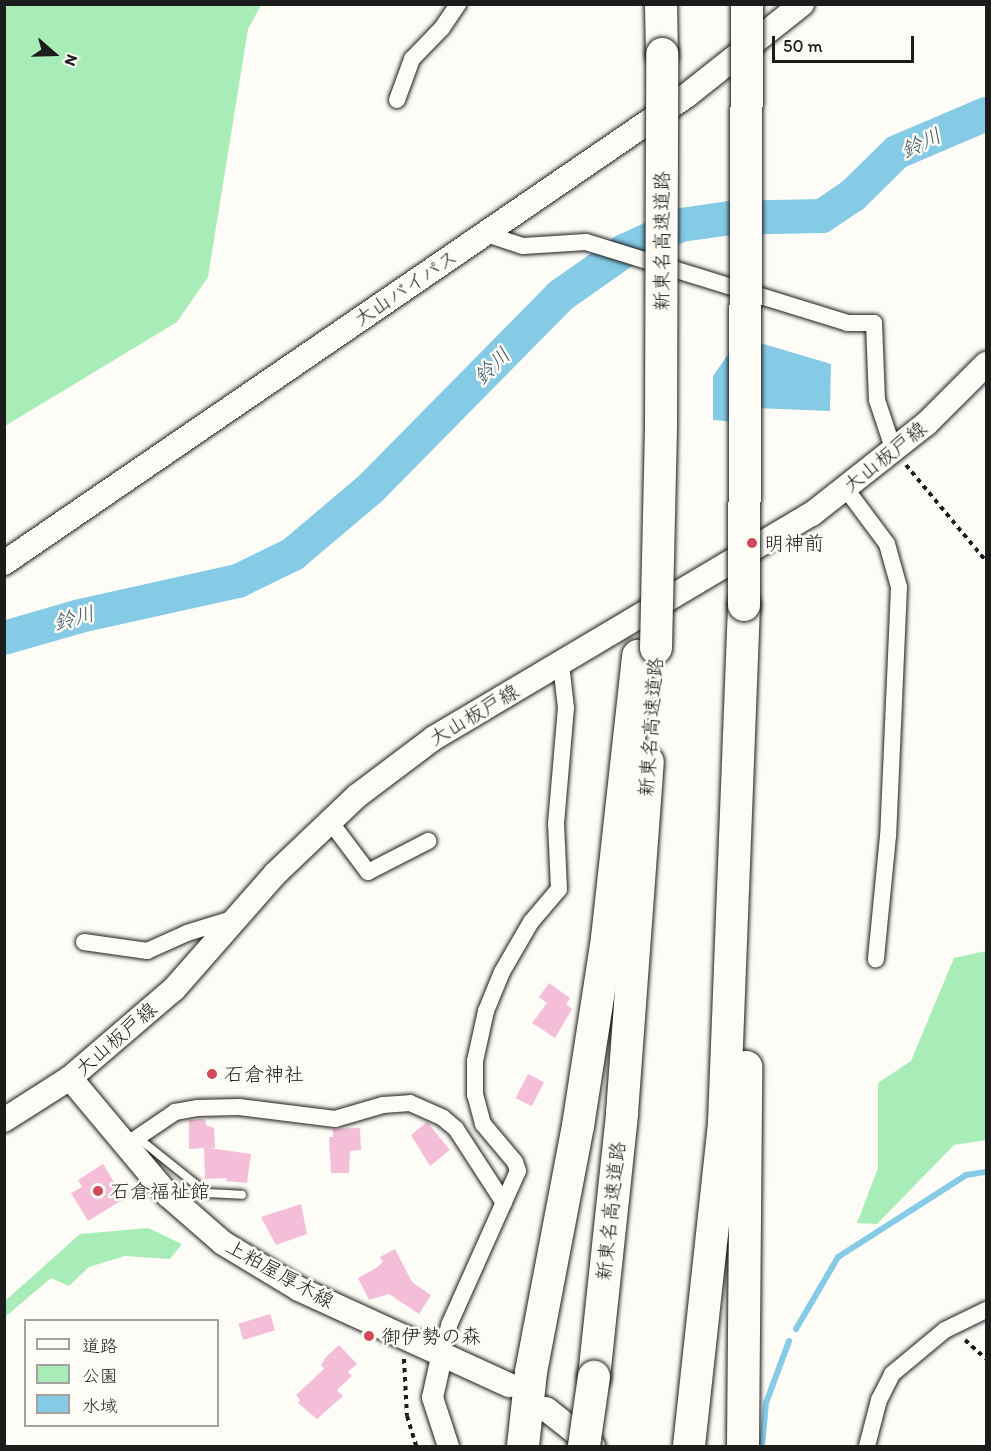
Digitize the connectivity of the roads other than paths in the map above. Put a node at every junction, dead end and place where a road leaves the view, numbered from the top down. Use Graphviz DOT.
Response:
graph roads {
  1 [pos="458,4"];
  2 [pos="661,4"];
  3 [pos="747,4"];
  4 [pos="802,4"];
  5 [pos="397,100"];
  6 [pos="486,234"];
  7 [pos="987,364"];
  8 [pos="894,451"];
  9 [pos="846,489"];
  10 [pos="4,563"];
  11 [pos="647,652"];
  12 [pos="561,664"];
  13 [pos="329,820"];
  14 [pos="428,841"];
  15 [pos="236,918"];
  16 [pos="84,942"];
  17 [pos="876,959"];
  18 [pos="70,1078"];
  19 [pos="4,1120"];
  20 [pos="735,1125"];
  21 [pos="131,1142"];
  22 [pos="242,1195"];
  23 [pos="504,1203"];
  24 [pos="987,1310"];
  25 [pos="442,1352"];
  26 [pos="509,1385"];
  27 [pos="546,1409"];
  28 [pos="448,1446"];
  29 [pos="523,1446"];
  30 [pos="584,1446"];
  31 [pos="593,1446"];
  32 [pos="689,1446"];
  33 [pos="743,1446"];
  34 [pos="867,1446"];
  1 -- 5 [label="street"];
  2 -- 11 [label="highway, 新東名高速道路, bridge"];
  3 -- 20 [label="highway, bridge"];
  4 -- 6 [label="main road, 大山バイパス"];
  6 -- 8 [label="street"];
  6 -- 10 [label="main road, 大山バイパス"];
  7 -- 8 [label="main road, 大山板戸線"];
  8 -- 9 [label="main road, 大山板戸線"];
  9 -- 12 [label="main road, 大山板戸線"];
  9 -- 17 [label="street"];
  11 -- 29 [label="highway"];
  11 -- 30 [label="highway, 新東名高速道路, bridge"];
  12 -- 13 [label="main road, 大山板戸線"];
  12 -- 23 [label="street"];
  13 -- 14 [label="street"];
  13 -- 15 [label="main road, 大山板戸線"];
  15 -- 16 [label="street"];
  15 -- 18 [label="main road, 大山板戸線"];
  18 -- 19 [label="main road, 大山板戸線"];
  18 -- 21 [label="main road, 上粕屋厚木線"];
  20 -- 32 [label="highway"];
  20 -- 33 [label="highway"];
  21 -- 22 [label="lane"];
  21 -- 23 [label="street"];
  21 -- 25 [label="main road, 上粕屋厚木線"];
  23 -- 25 [label="street"];
  24 -- 34 [label="street"];
  25 -- 26 [label="main road, 上粕屋厚木線"];
  25 -- 28 [label="street"];
  27 -- 31 [label="main road"];
}
